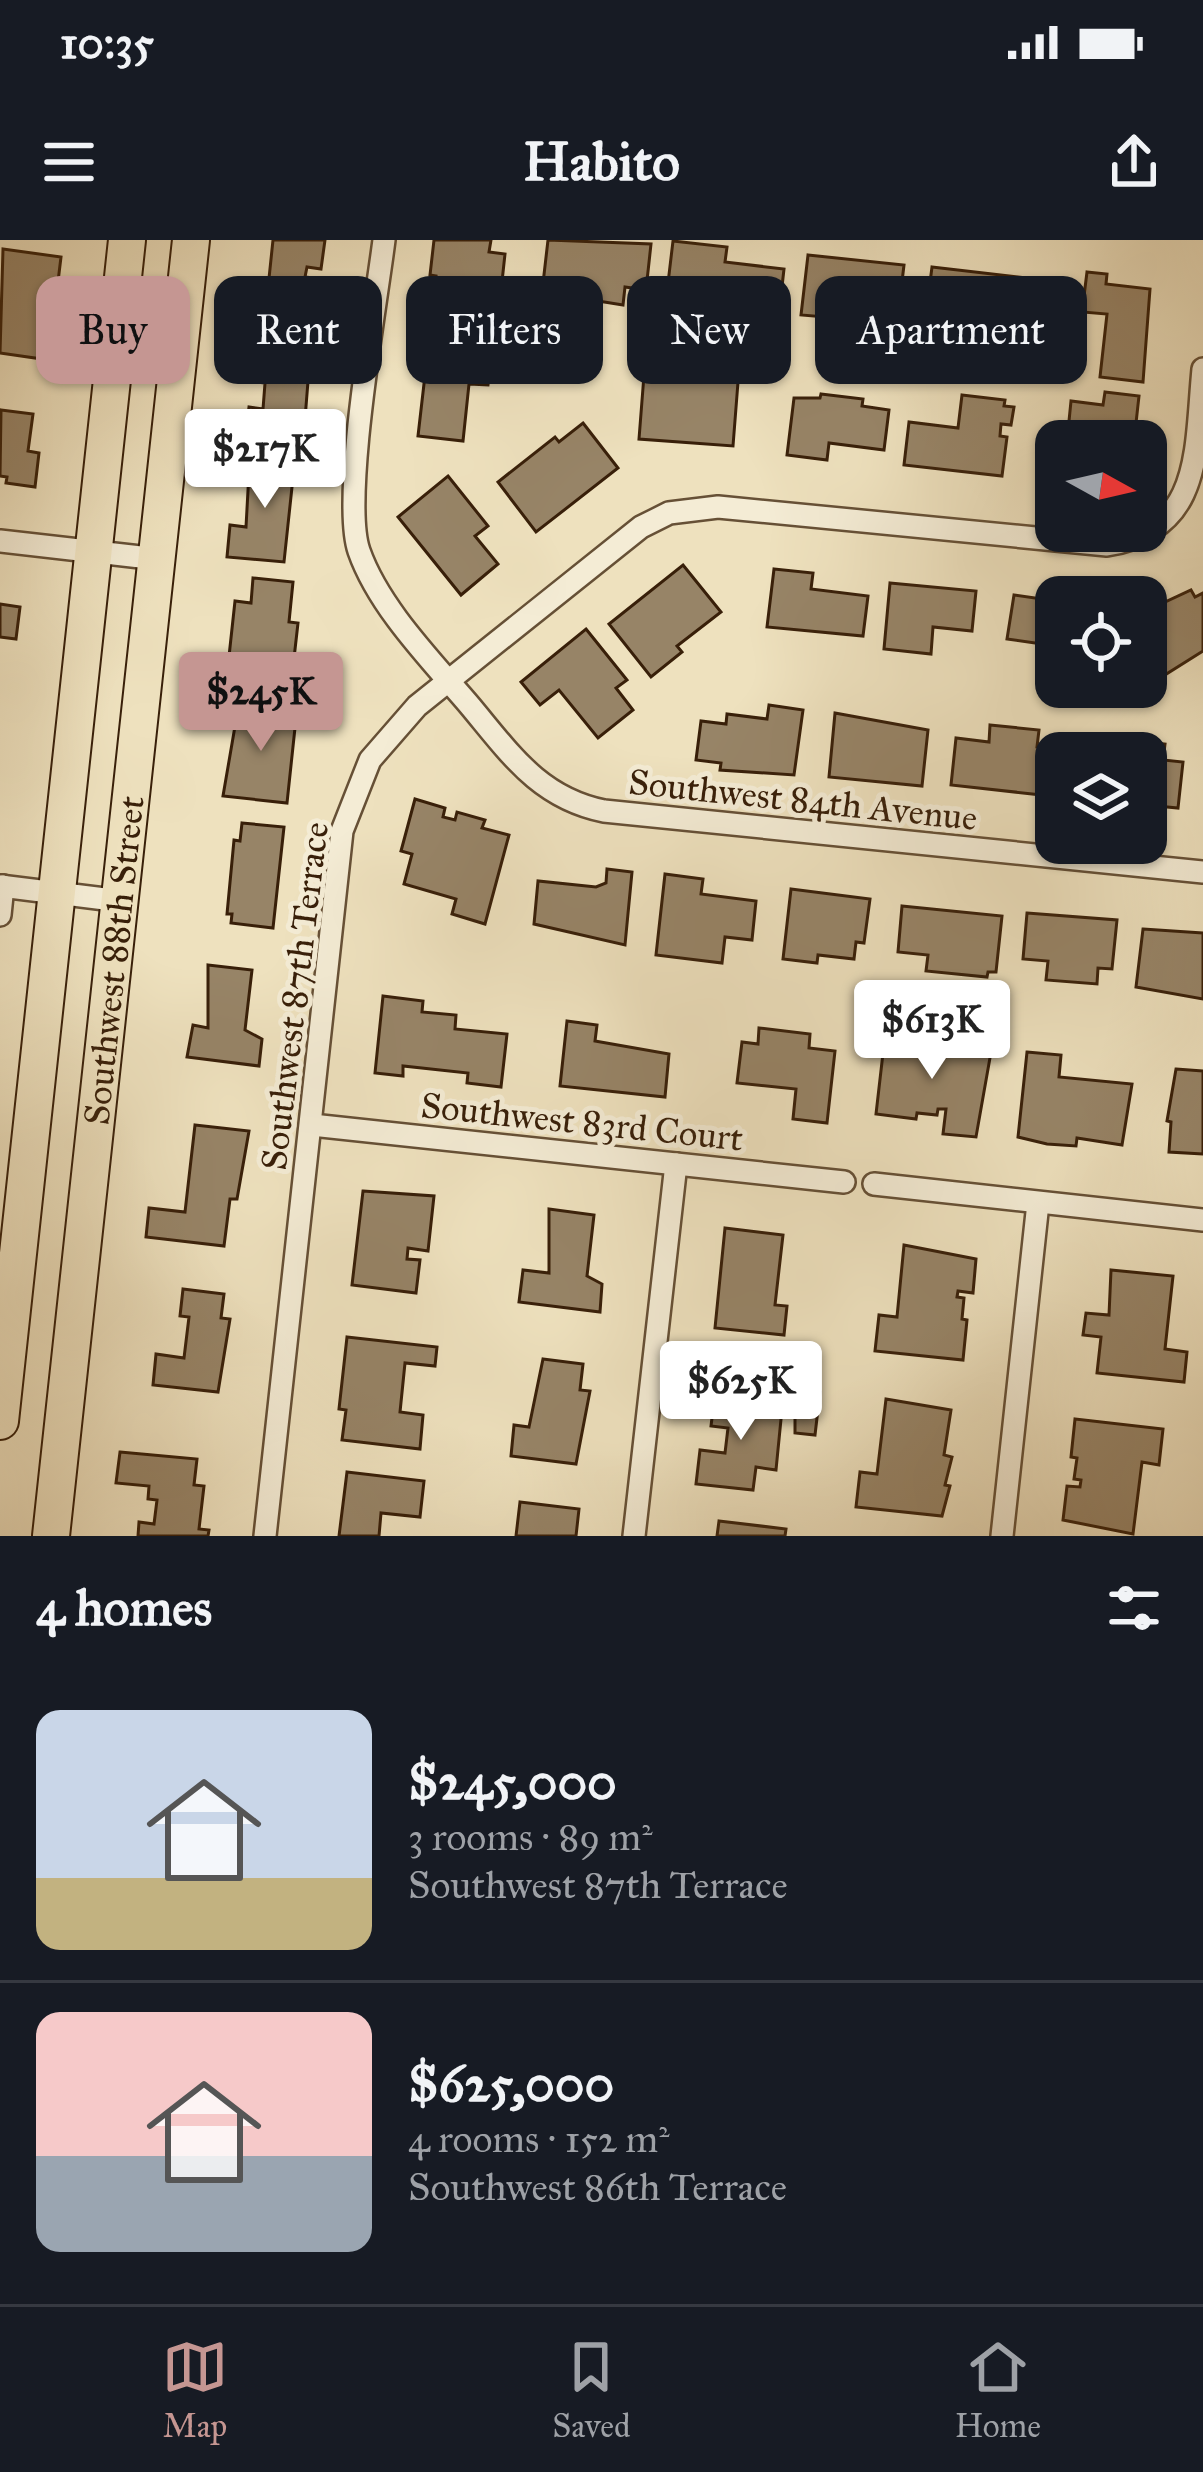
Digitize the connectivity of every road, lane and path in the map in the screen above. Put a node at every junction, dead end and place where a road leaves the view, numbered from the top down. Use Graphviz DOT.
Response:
graph roads {
  1 [pos="127,240"];
  2 [pos="191,240"];
  3 [pos="383,240"];
  4 [pos="1203,369"];
  5 [pos="0,541"];
  6 [pos="94,551"];
  7 [pos="158,559"];
  8 [pos="448,681"];
  9 [pos="1203,872"];
  10 [pos="2,886"];
  11 [pos="57,892"];
  12 [pos="121,901"];
  13 [pos="0,915"];
  14 [pos="312,1125"];
  15 [pos="676,1164"];
  16 [pos="844,1182"];
  17 [pos="874,1184"];
  18 [pos="1038,1203"];
  19 [pos="1203,1220"];
  20 [pos="0,1421"];
  21 [pos="51,1536"];
  22 [pos="265,1536"];
  23 [pos="634,1536"];
  24 [pos="1001,1536"];
  1 -- 6 [label="main road, Southwest 88th Street"];
  2 -- 7 [label="main road, Southwest 88th Street"];
  3 -- 8 [label="street"];
  4 -- 8 [label="street, Southwest 87th Terrace"];
  5 -- 6 [label="street"];
  6 -- 7 [label="street"];
  6 -- 11 [label="main road, Southwest 88th Street"];
  7 -- 12 [label="main road, Southwest 88th Street"];
  8 -- 9 [label="street, Southwest 84th Avenue"];
  8 -- 14 [label="street, Southwest 87th Terrace"];
  10 -- 11 [label="street"];
  10 -- 13 [label="street"];
  11 -- 12 [label="street"];
  11 -- 20 [label="main road, Southwest 88th Street"];
  12 -- 21 [label="main road, Southwest 88th Street"];
  14 -- 15 [label="street, Southwest 83rd Court"];
  14 -- 22 [label="street, Southwest 87th Terrace"];
  15 -- 16 [label="street, Southwest 83rd Court"];
  15 -- 23 [label="street"];
  17 -- 18 [label="street"];
  18 -- 19 [label="street"];
  18 -- 24 [label="street"];
}
